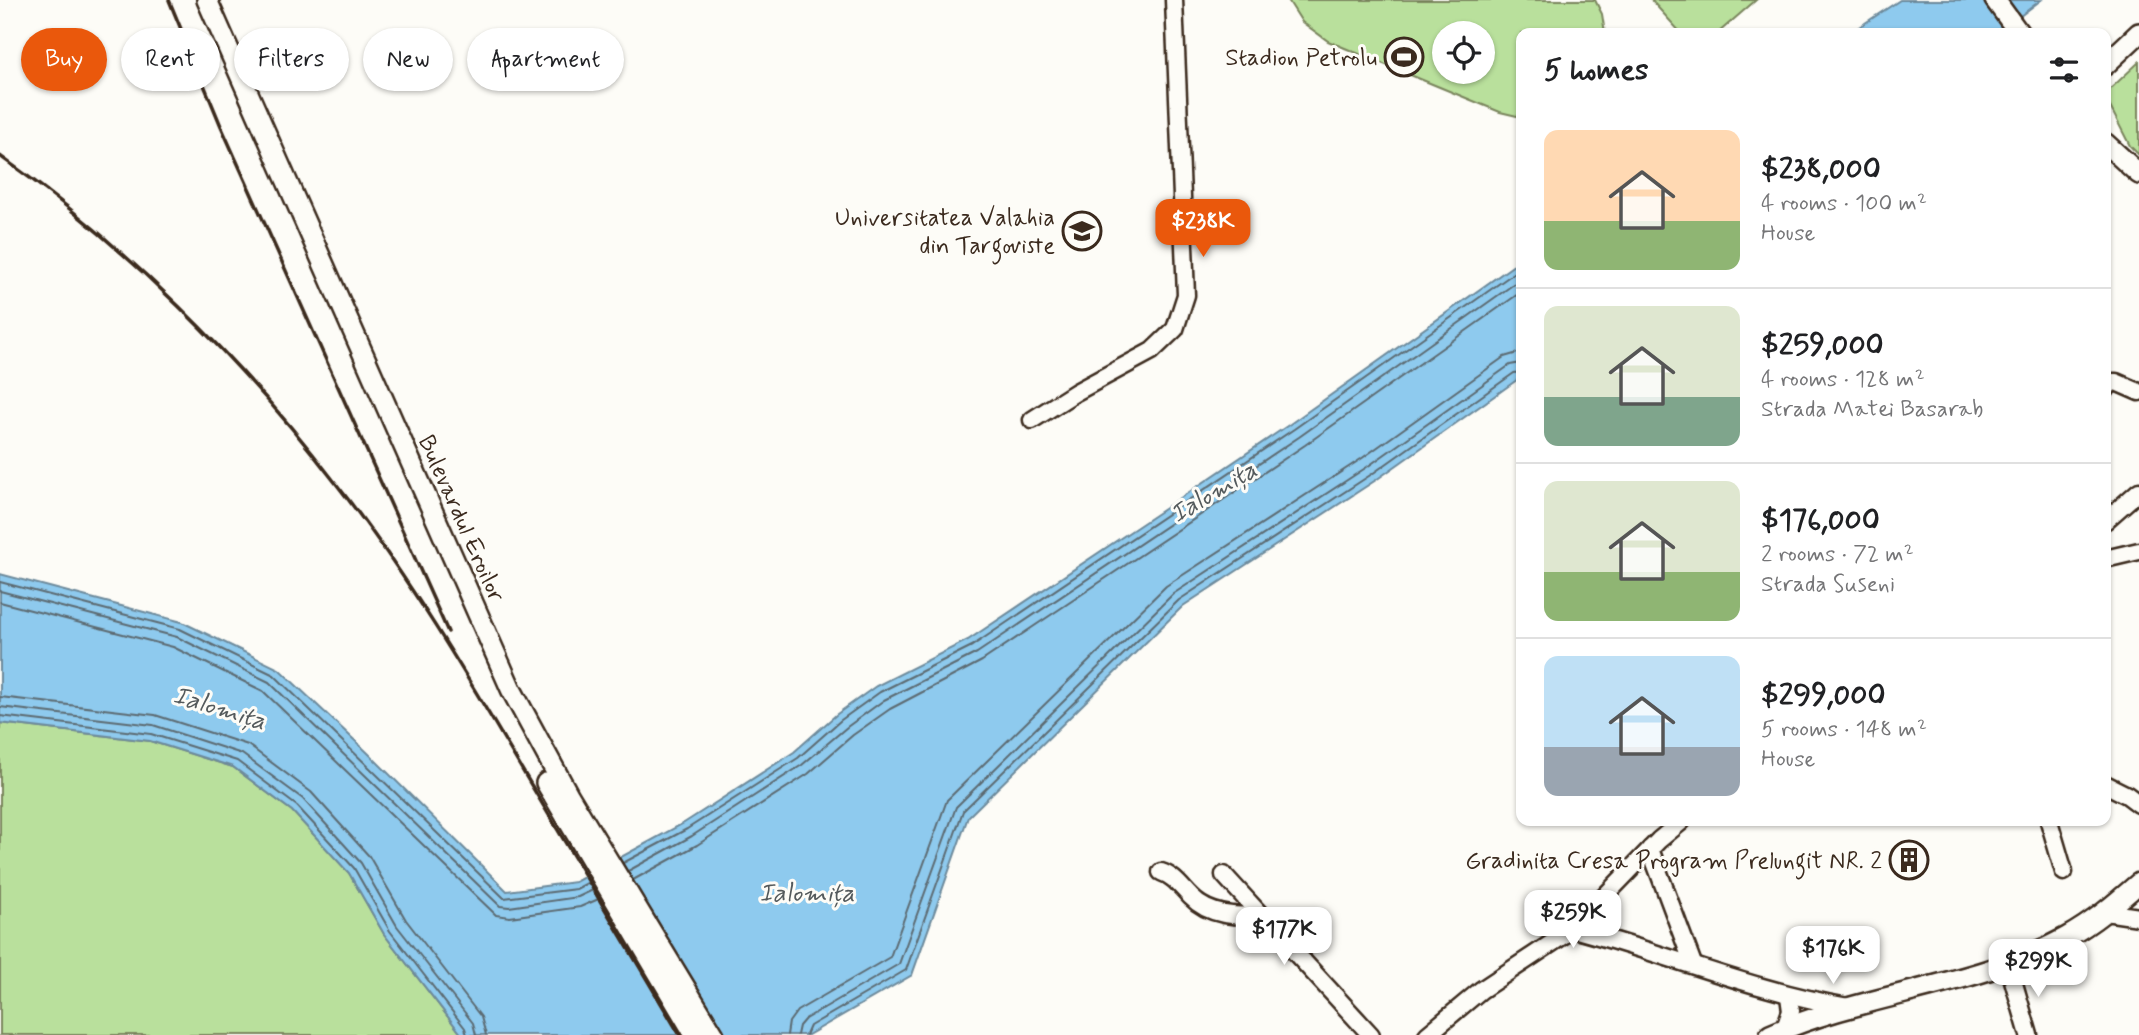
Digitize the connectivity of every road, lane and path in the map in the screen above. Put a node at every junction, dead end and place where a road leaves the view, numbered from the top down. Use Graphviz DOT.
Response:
graph roads {
  1 [pos="194,0"];
  2 [pos="207,0"];
  3 [pos="1174,0"];
  4 [pos="1995,0"];
  5 [pos="2015,28"];
  6 [pos="2139,33"];
  7 [pos="2111,59"];
  8 [pos="2111,148"];
  9 [pos="2139,174"];
  10 [pos="2111,382"];
  11 [pos="2139,392"];
  12 [pos="1032,420"];
  13 [pos="2139,491"];
  14 [pos="2111,515"];
  15 [pos="2139,551"];
  16 [pos="2111,558"];
  17 [pos="2111,787"];
  18 [pos="563,798"];
  19 [pos="2139,804"];
  20 [pos="1676,826"];
  21 [pos="2050,826"];
  22 [pos="1650,849"];
  23 [pos="1161,872"];
  24 [pos="2064,872"];
  25 [pos="1224,875"];
  26 [pos="2139,883"];
  27 [pos="2139,894"];
  28 [pos="2110,913"];
  29 [pos="1261,915"];
  30 [pos="2139,917"];
  31 [pos="1573,929"];
  32 [pos="1693,964"];
  33 [pos="2010,968"];
  34 [pos="1789,996"];
  35 [pos="1815,1014"];
  36 [pos="1782,1033"];
  37 [pos="695,1035"];
  38 [pos="714,1035"];
  39 [pos="1370,1035"];
  40 [pos="1427,1035"];
  41 [pos="2029,1035"];
  1 -- 18 [label="main road, Bulevardul Eroilor"];
  2 -- 18 [label="main road, Bulevardul Eroilor"];
  3 -- 12 [label="street"];
  4 -- 5 [label="main road"];
  6 -- 7 [label="main road"];
  8 -- 9 [label="main road"];
  10 -- 11 [label="street"];
  13 -- 14 [label="street"];
  15 -- 16 [label="street"];
  17 -- 19 [label="street"];
  18 -- 37 [label="main road, Bulevardul Eroilor"];
  18 -- 38 [label="main road, Bulevardul Eroilor"];
  20 -- 22 [label="street"];
  21 -- 24 [label="street"];
  22 -- 31 [label="street"];
  22 -- 32 [label="street"];
  23 -- 29 [label="street"];
  25 -- 29 [label="street"];
  26 -- 28 [label="main road"];
  27 -- 28 [label="main road"];
  28 -- 30 [label="street"];
  28 -- 33 [label="main road"];
  29 -- 39 [label="street"];
  31 -- 32 [label="street"];
  31 -- 40 [label="street"];
  32 -- 34 [label="street"];
  33 -- 35 [label="main road"];
  33 -- 35 [label="main road"];
  33 -- 41 [label="street"];
  34 -- 35 [label="street"];
  34 -- 36 [label="street"];
  35 -- 36 [label="main road"];
}
